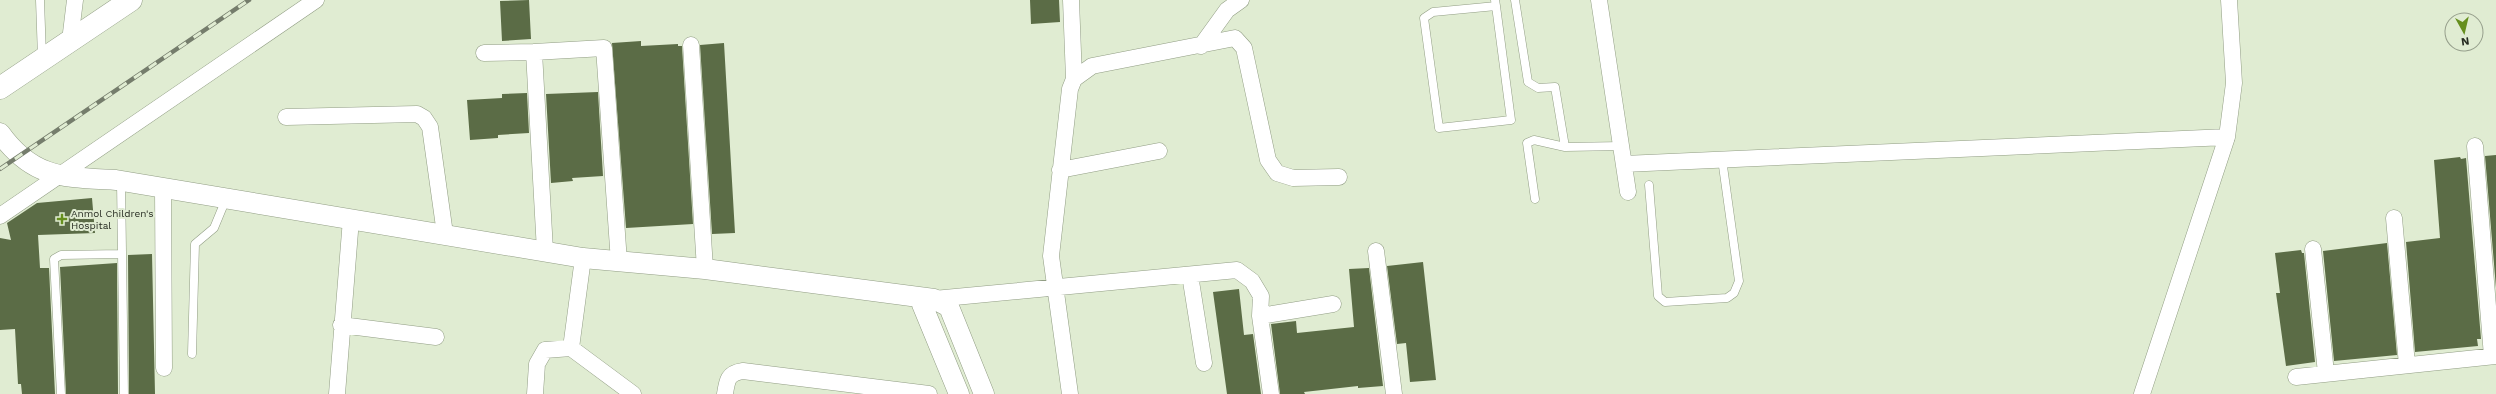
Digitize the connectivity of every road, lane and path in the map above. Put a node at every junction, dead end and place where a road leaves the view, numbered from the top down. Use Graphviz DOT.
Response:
graph roads {
  1 [pos="40,0"];
  2 [pos="75,0"];
  3 [pos="131,0"];
  4 [pos="316,0"];
  5 [pos="1071,0"];
  6 [pos="1241,0"];
  7 [pos="1515,0"];
  8 [pos="1599,0"];
  9 [pos="2229,0"];
  10 [pos="1495,3"];
  11 [pos="70,41"];
  12 [pos="691,45"];
  13 [pos="1201,46"];
  14 [pos="484,52"];
  15 [pos="534,52"];
  16 [pos="42,60"];
  17 [pos="1074,79"];
  18 [pos="0,88"];
  19 [pos="286,117"];
  20 [pos="0,133"];
  21 [pos="2227,137"];
  22 [pos="1622,146"];
  23 [pos="2475,146"];
  24 [pos="1565,147"];
  25 [pos="1159,151"];
  26 [pos="1722,159"];
  27 [pos="1624,164"];
  28 [pos="1060,170"];
  29 [pos="58,176"];
  30 [pos="1339,177"];
  31 [pos="121,181"];
  32 [pos="1649,185"];
  33 [pos="163,188"];
  34 [pos="1628,192"];
  35 [pos="227,198"];
  36 [pos="1535,199"];
  37 [pos="0,216"];
  38 [pos="2394,218"];
  39 [pos="351,219"];
  40 [pos="445,234"];
  41 [pos="2313,249"];
  42 [pos="545,251"];
  43 [pos="1376,251"];
  44 [pos="121,254"];
  45 [pos="583,258"];
  46 [pos="619,262"];
  47 [pos="705,269"];
  48 [pos="1190,275"];
  49 [pos="1055,289"];
  50 [pos="927,298"];
  51 [pos="1333,304"];
  52 [pos="1260,316"];
  53 [pos="341,325"];
  54 [pos="436,337"];
  55 [pos="571,348"];
  56 [pos="192,354"];
  57 [pos="2494,356"];
  58 [pos="1204,362"];
  59 [pos="2407,365"];
  60 [pos="164,368"];
  61 [pos="2326,373"];
  62 [pos="2296,377"];
  63 [pos="615,387"];
  64 [pos="61,394"];
  65 [pos="124,394"];
  66 [pos="337,394"];
  67 [pos="535,394"];
  68 [pos="633,394"];
  69 [pos="725,394"];
  70 [pos="929,394"];
  71 [pos="958,394"];
  72 [pos="984,394"];
  73 [pos="1070,394"];
  74 [pos="1270,394"];
  75 [pos="1394,394"];
  76 [pos="2142,394"];
  1 -- 16 [label="lane"];
  2 -- 11 [label="street"];
  3 -- 11 [label="main road"];
  4 -- 29 [label="street"];
  5 -- 17 [label="street"];
  6 -- 13 [label="street"];
  7 -- 24 [label="lane"];
  8 -- 22 [label="street"];
  9 -- 21 [label="street"];
  10 -- 10 [label="lane"];
  11 -- 16 [label="main road"];
  12 -- 47 [label="street"];
  13 -- 17 [label="street"];
  13 -- 30 [label="street"];
  14 -- 15 [label="street"];
  15 -- 42 [label="street"];
  15 -- 46 [label="street"];
  16 -- 18 [label="main road"];
  17 -- 28 [label="street"];
  19 -- 40 [label="street"];
  20 -- 29 [label="street"];
  21 -- 26 [label="street"];
  21 -- 76 [label="street"];
  22 -- 24 [label="lane"];
  22 -- 27 [label="street"];
  23 -- 57 [label="street"];
  24 -- 36 [label="lane"];
  25 -- 28 [label="street"];
  26 -- 27 [label="street"];
  26 -- 32 [label="lane"];
  27 -- 34 [label="street"];
  28 -- 49 [label="street"];
  29 -- 31 [label="street"];
  29 -- 37 [label="street"];
  31 -- 33 [label="street"];
  31 -- 44 [label="lane"];
  33 -- 35 [label="street"];
  33 -- 60 [label="street"];
  35 -- 39 [label="street"];
  35 -- 56 [label="lane"];
  38 -- 59 [label="street"];
  39 -- 40 [label="street"];
  39 -- 53 [label="street"];
  40 -- 42 [label="street"];
  41 -- 61 [label="street"];
  42 -- 45 [label="street"];
  43 -- 75 [label="street"];
  44 -- 64 [label="lane"];
  44 -- 65 [label="lane"];
  45 -- 46 [label="street"];
  45 -- 55 [label="street"];
  46 -- 47 [label="street"];
  47 -- 50 [label="street"];
  48 -- 49 [label="street"];
  48 -- 52 [label="street"];
  48 -- 58 [label="street"];
  49 -- 50 [label="street"];
  49 -- 73 [label="street"];
  50 -- 71 [label="street"];
  50 -- 72 [label="street"];
  51 -- 52 [label="street"];
  52 -- 74 [label="street"];
  53 -- 54 [label="street"];
  53 -- 66 [label="street"];
  55 -- 63 [label="street"];
  55 -- 67 [label="street"];
  57 -- 59 [label="street"];
  59 -- 61 [label="street"];
  61 -- 62 [label="street"];
  63 -- 68 [label="street"];
  69 -- 70 [label="street"];
}
